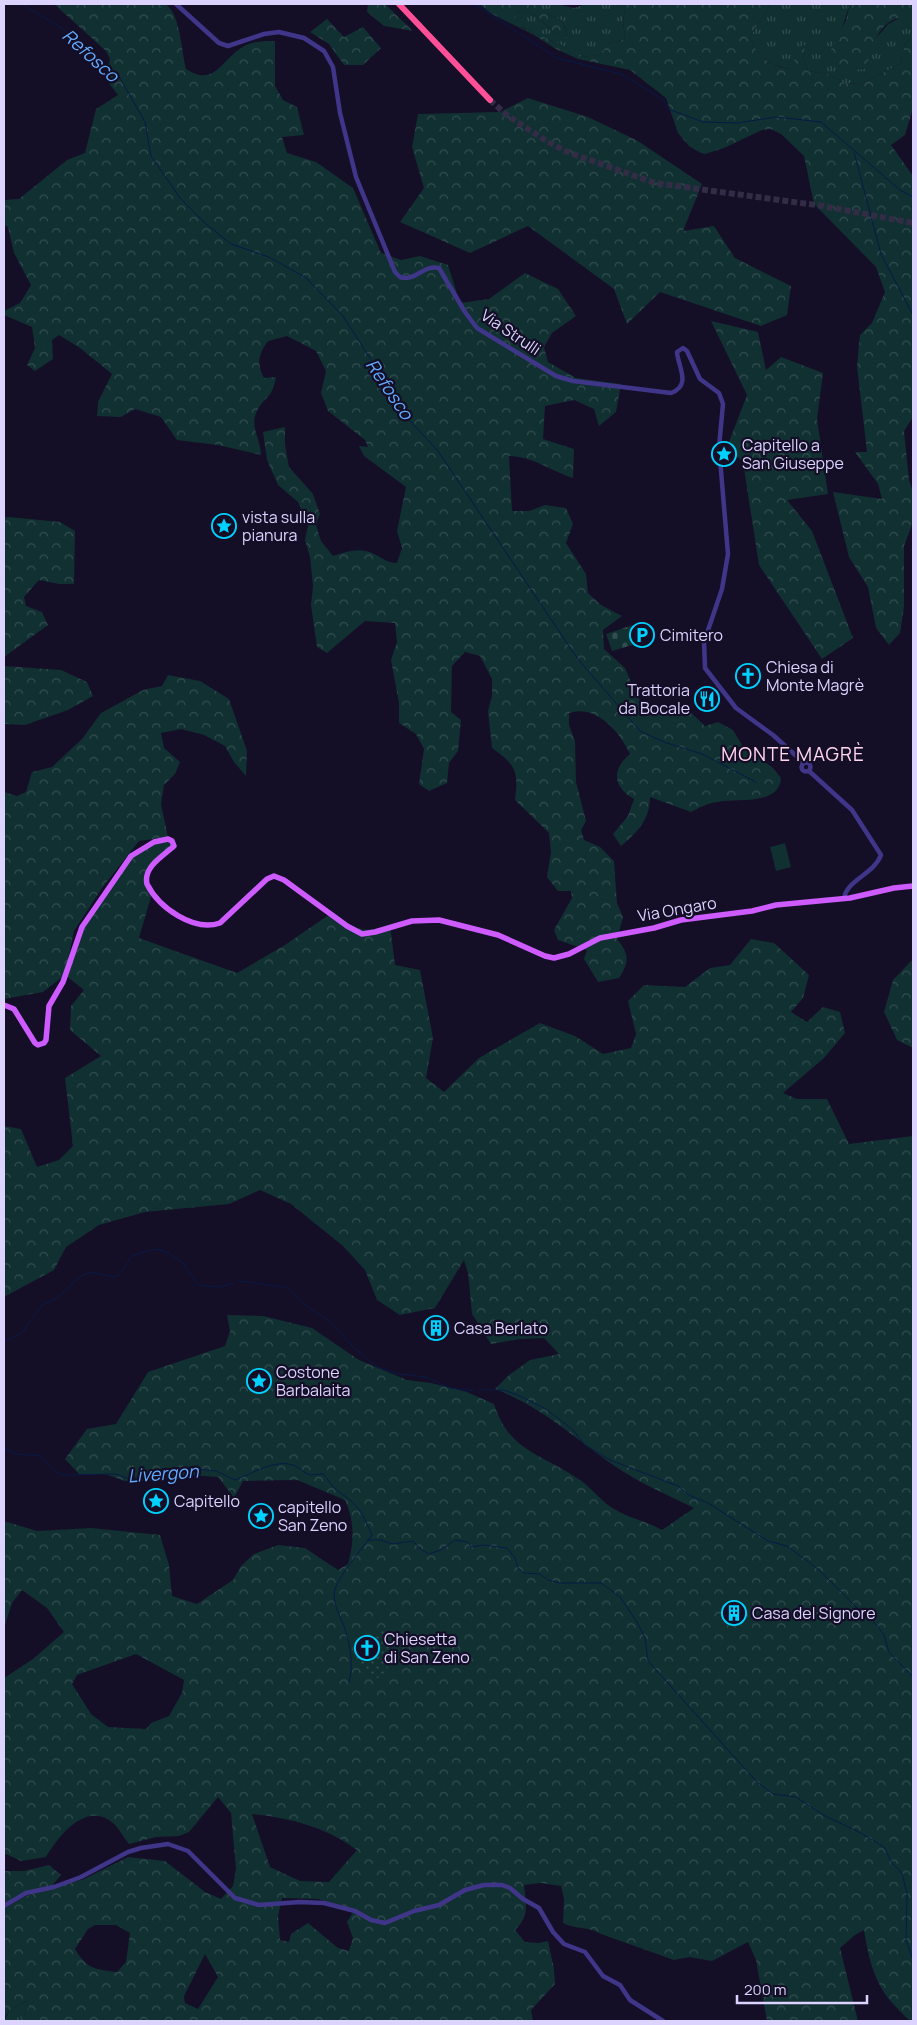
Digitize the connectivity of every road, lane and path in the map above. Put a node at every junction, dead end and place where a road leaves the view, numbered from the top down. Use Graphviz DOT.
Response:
graph roads {
  1 [pos="176,4"];
  2 [pos="399,4"];
  3 [pos="490,100"];
  4 [pos="913,886"];
  5 [pos="844,898"];
  6 [pos="4,1005"];
  7 [pos="4,1906"];
  8 [pos="663,2021"];
  1 -- 5 [label="street, Via Strulli"];
  2 -- 3 [label="highway"];
  4 -- 5 [label="main road, Via Ongaro"];
  5 -- 6 [label="main road, Via Ongaro"];
  7 -- 8 [label="street"];
}
